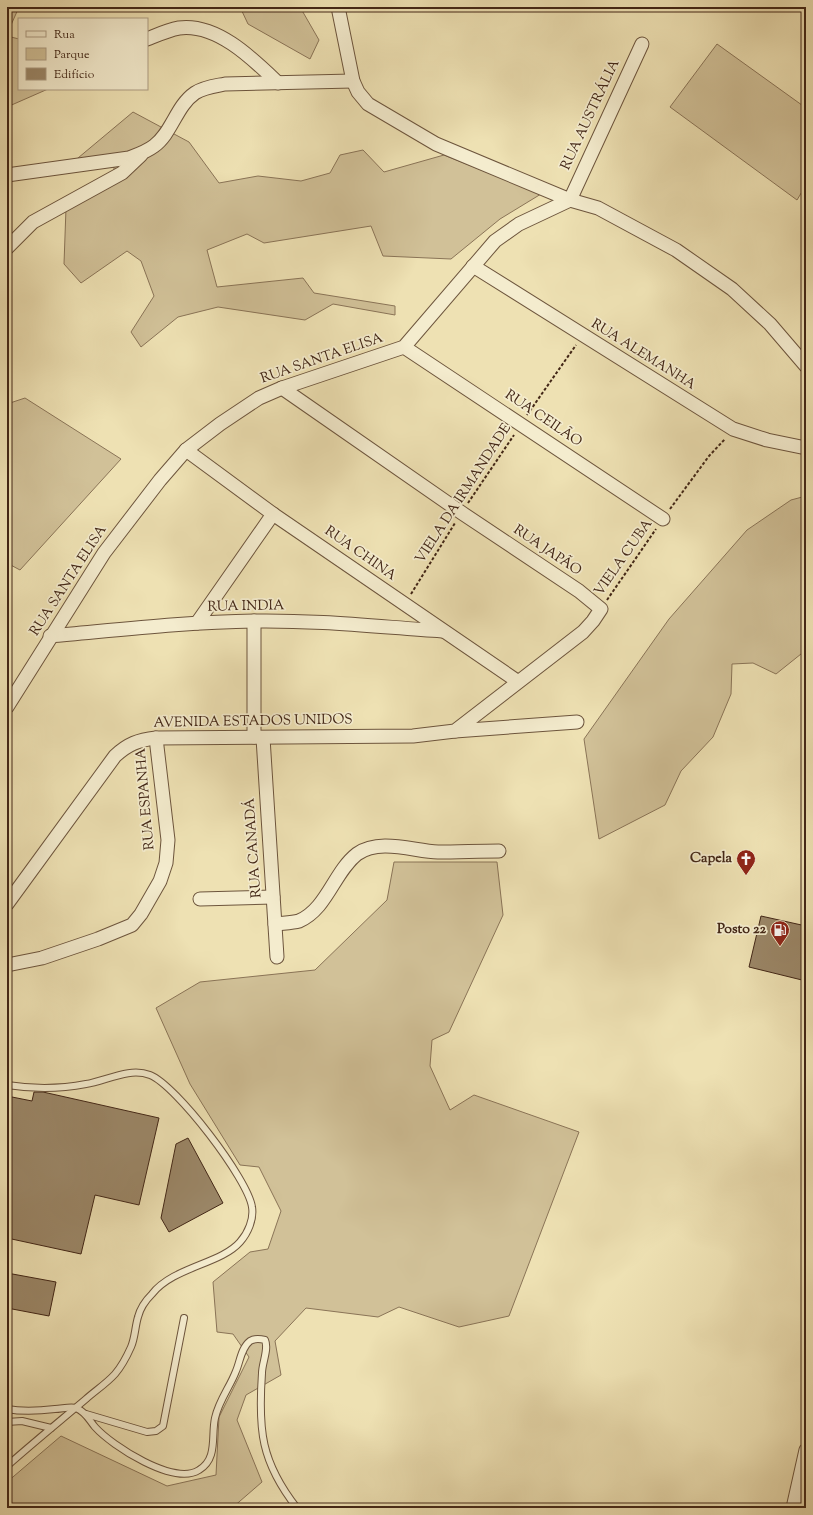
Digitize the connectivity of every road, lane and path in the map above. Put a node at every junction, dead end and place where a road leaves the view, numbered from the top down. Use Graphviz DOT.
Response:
graph roads {
  1 [pos="338,7"];
  2 [pos="148,39"];
  3 [pos="642,44"];
  4 [pos="354,81"];
  5 [pos="278,83"];
  6 [pos="143,153"];
  7 [pos="7,175"];
  8 [pos="570,200"];
  9 [pos="7,248"];
  10 [pos="473,266"];
  11 [pos="582,335"];
  12 [pos="404,347"];
  13 [pos="806,366"];
  14 [pos="282,388"];
  15 [pos="521,424"];
  16 [pos="733,429"];
  17 [pos="806,448"];
  18 [pos="186,450"];
  19 [pos="462,513"];
  20 [pos="273,514"];
  21 [pos="663,519"];
  22 [pos="404,605"];
  23 [pos="601,609"];
  24 [pos="254,621"];
  25 [pos="197,623"];
  26 [pos="442,632"];
  27 [pos="50,636"];
  28 [pos="517,681"];
  29 [pos="7,707"];
  30 [pos="577,722"];
  31 [pos="455,731"];
  32 [pos="156,738"];
  33 [pos="258,738"];
  34 [pos="499,851"];
  35 [pos="273,897"];
  36 [pos="200,900"];
  37 [pos="7,904"];
  38 [pos="275,924"];
  39 [pos="277,957"];
  40 [pos="7,965"];
  41 [pos="7,1085"];
  42 [pos="184,1318"];
  43 [pos="7,1408"];
  44 [pos="76,1408"];
  45 [pos="86,1414"];
  46 [pos="7,1422"];
  47 [pos="51,1428"];
  48 [pos="806,1450"];
  49 [pos="7,1466"];
  50 [pos="297,1508"];
  51 [pos="793,1508"];
  1 -- 4 [label="street"];
  2 -- 5 [label="street"];
  3 -- 8 [label="street, RUA AUSTRÁLIA"];
  4 -- 5 [label="street"];
  4 -- 8 [label="street"];
  5 -- 6 [label="street"];
  6 -- 7 [label="street"];
  6 -- 9 [label="street"];
  8 -- 10 [label="street, RUA SANTA ELISA"];
  8 -- 13 [label="street"];
  10 -- 11 [label="street, RUA ALEMANHA"];
  10 -- 12 [label="street, RUA SANTA ELISA"];
  11 -- 15 [label="path, VIELA DA IRMANDADE"];
  11 -- 16 [label="street, RUA ALEMANHA"];
  12 -- 14 [label="street, RUA SANTA ELISA"];
  12 -- 15 [label="street, RUA CEILÃO"];
  14 -- 18 [label="street, RUA SANTA ELISA"];
  14 -- 19 [label="street, RUA JAPÃO"];
  15 -- 19 [label="path, VIELA DA IRMANDADE"];
  15 -- 21 [label="street, RUA CEILÃO"];
  16 -- 17 [label="street, RUA ALEMANHA"];
  16 -- 21 [label="path, VIELA CUBA"];
  18 -- 20 [label="street, RUA CHINA"];
  18 -- 27 [label="street, RUA SANTA ELISA"];
  19 -- 22 [label="path, VIELA DA IRMANDADE"];
  19 -- 23 [label="street, RUA JAPÃO"];
  20 -- 22 [label="street, RUA CHINA"];
  20 -- 25 [label="street"];
  21 -- 23 [label="path, VIELA CUBA"];
  22 -- 26 [label="street, RUA CHINA"];
  23 -- 28 [label="street"];
  24 -- 25 [label="street, RUA INDIA"];
  24 -- 26 [label="street, RUA INDIA"];
  24 -- 33 [label="street, RUA CANADÁ"];
  25 -- 27 [label="street, RUA INDIA"];
  26 -- 28 [label="street, RUA CHINA"];
  27 -- 29 [label="street, RUA SANTA ELISA"];
  28 -- 31 [label="street"];
  30 -- 31 [label="street"];
  31 -- 33 [label="street, AVENIDA ESTADOS UNIDOS"];
  32 -- 33 [label="street, AVENIDA ESTADOS UNIDOS"];
  32 -- 37 [label="street, AVENIDA ESTADOS UNIDOS"];
  32 -- 40 [label="street, RUA ESPANHA"];
  33 -- 35 [label="street, RUA CANADÁ"];
  34 -- 38 [label="street"];
  35 -- 36 [label="street"];
  35 -- 38 [label="street, RUA CANADÁ"];
  38 -- 39 [label="street, RUA CANADÁ"];
  41 -- 44 [label="lane"];
  42 -- 45 [label="lane"];
  43 -- 44 [label="lane"];
  44 -- 45 [label="lane"];
  44 -- 47 [label="lane"];
  45 -- 50 [label="lane"];
  46 -- 47 [label="lane"];
  47 -- 49 [label="lane"];
  48 -- 51 [label="street"];
}
